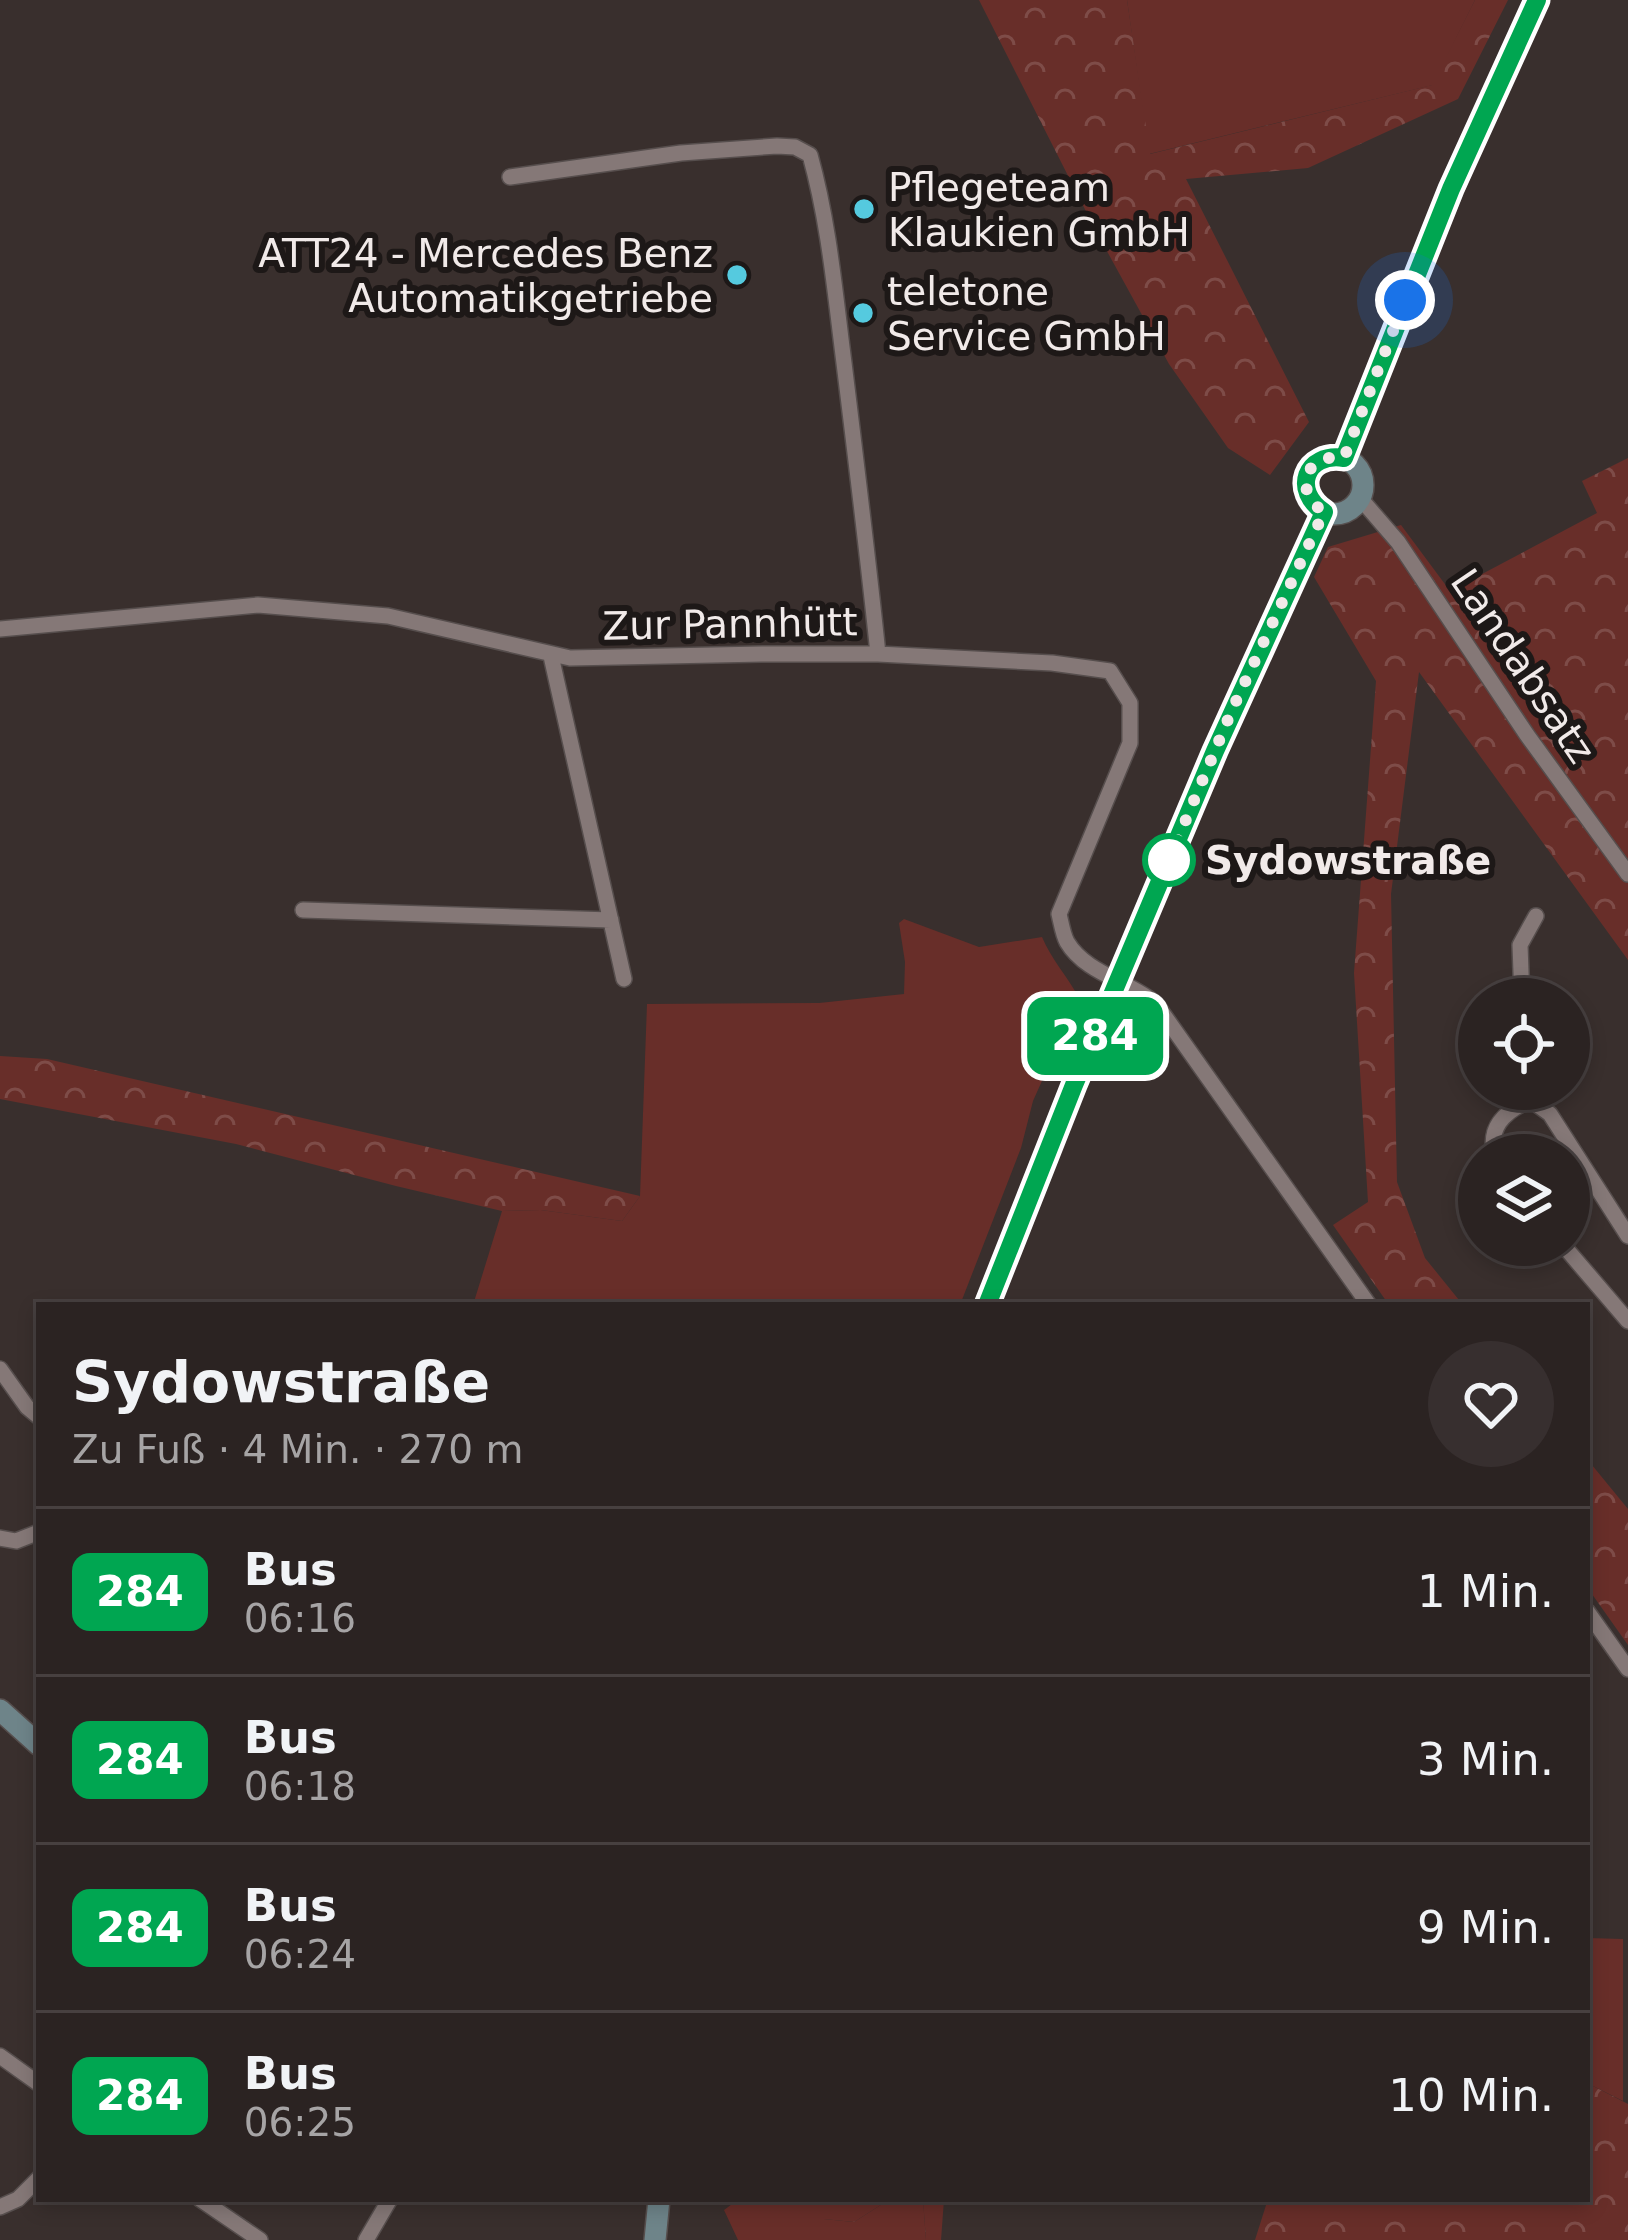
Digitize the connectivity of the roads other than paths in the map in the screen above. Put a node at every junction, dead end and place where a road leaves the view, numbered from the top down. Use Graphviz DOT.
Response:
graph roads {
  1 [pos="1537,0"];
  2 [pos="510,177"];
  3 [pos="1344,458"];
  4 [pos="1360,499"];
  5 [pos="1324,512"];
  6 [pos="0,629"];
  7 [pos="878,655"];
  8 [pos="551,656"];
  9 [pos="1628,874"];
  10 [pos="303,910"];
  11 [pos="1536,916"];
  12 [pos="610,920"];
  13 [pos="1521,978"];
  14 [pos="625,979"];
  15 [pos="1118,981"];
  16 [pos="1545,1110"];
  17 [pos="1628,1235"];
  18 [pos="1581,1266"];
  19 [pos="987,1302"];
  20 [pos="1368,1302"];
  21 [pos="1628,1321"];
  22 [pos="0,1369"];
  23 [pos="36,1414"];
  24 [pos="36,1533"];
  25 [pos="0,1538"];
  26 [pos="1590,1615"];
  27 [pos="1628,1669"];
  28 [pos="0,1710"];
  29 [pos="36,1742"];
  30 [pos="0,2056"];
  31 [pos="36,2082"];
  32 [pos="36,2181"];
  33 [pos="204,2202"];
  34 [pos="388,2202"];
  35 [pos="658,2202"];
  36 [pos="0,2207"];
  37 [pos="260,2240"];
  38 [pos="366,2240"];
  39 [pos="655,2240"];
  1 -- 3 [label="main road"];
  2 -- 7 [label="street"];
  3 -- 4 [label="main road"];
  3 -- 5 [label="main road"];
  4 -- 5 [label="main road"];
  4 -- 9 [label="street, Landabsatz"];
  5 -- 15 [label="main road"];
  6 -- 8 [label="street, Zur Pannhütt"];
  7 -- 8 [label="street, Zur Pannhütt"];
  7 -- 15 [label="street, Zur Pannhütt"];
  8 -- 12 [label="street"];
  10 -- 12 [label="street"];
  11 -- 13 [label="street"];
  12 -- 14 [label="street"];
  15 -- 19 [label="main road"];
  15 -- 20 [label="street"];
  16 -- 17 [label="street"];
  18 -- 21 [label="street"];
  22 -- 23 [label="street"];
  24 -- 25 [label="street"];
  26 -- 27 [label="street"];
  28 -- 29 [label="main road"];
  30 -- 31 [label="street"];
  32 -- 36 [label="street"];
  33 -- 37 [label="street"];
  34 -- 38 [label="street"];
  35 -- 39 [label="main road"];
}
